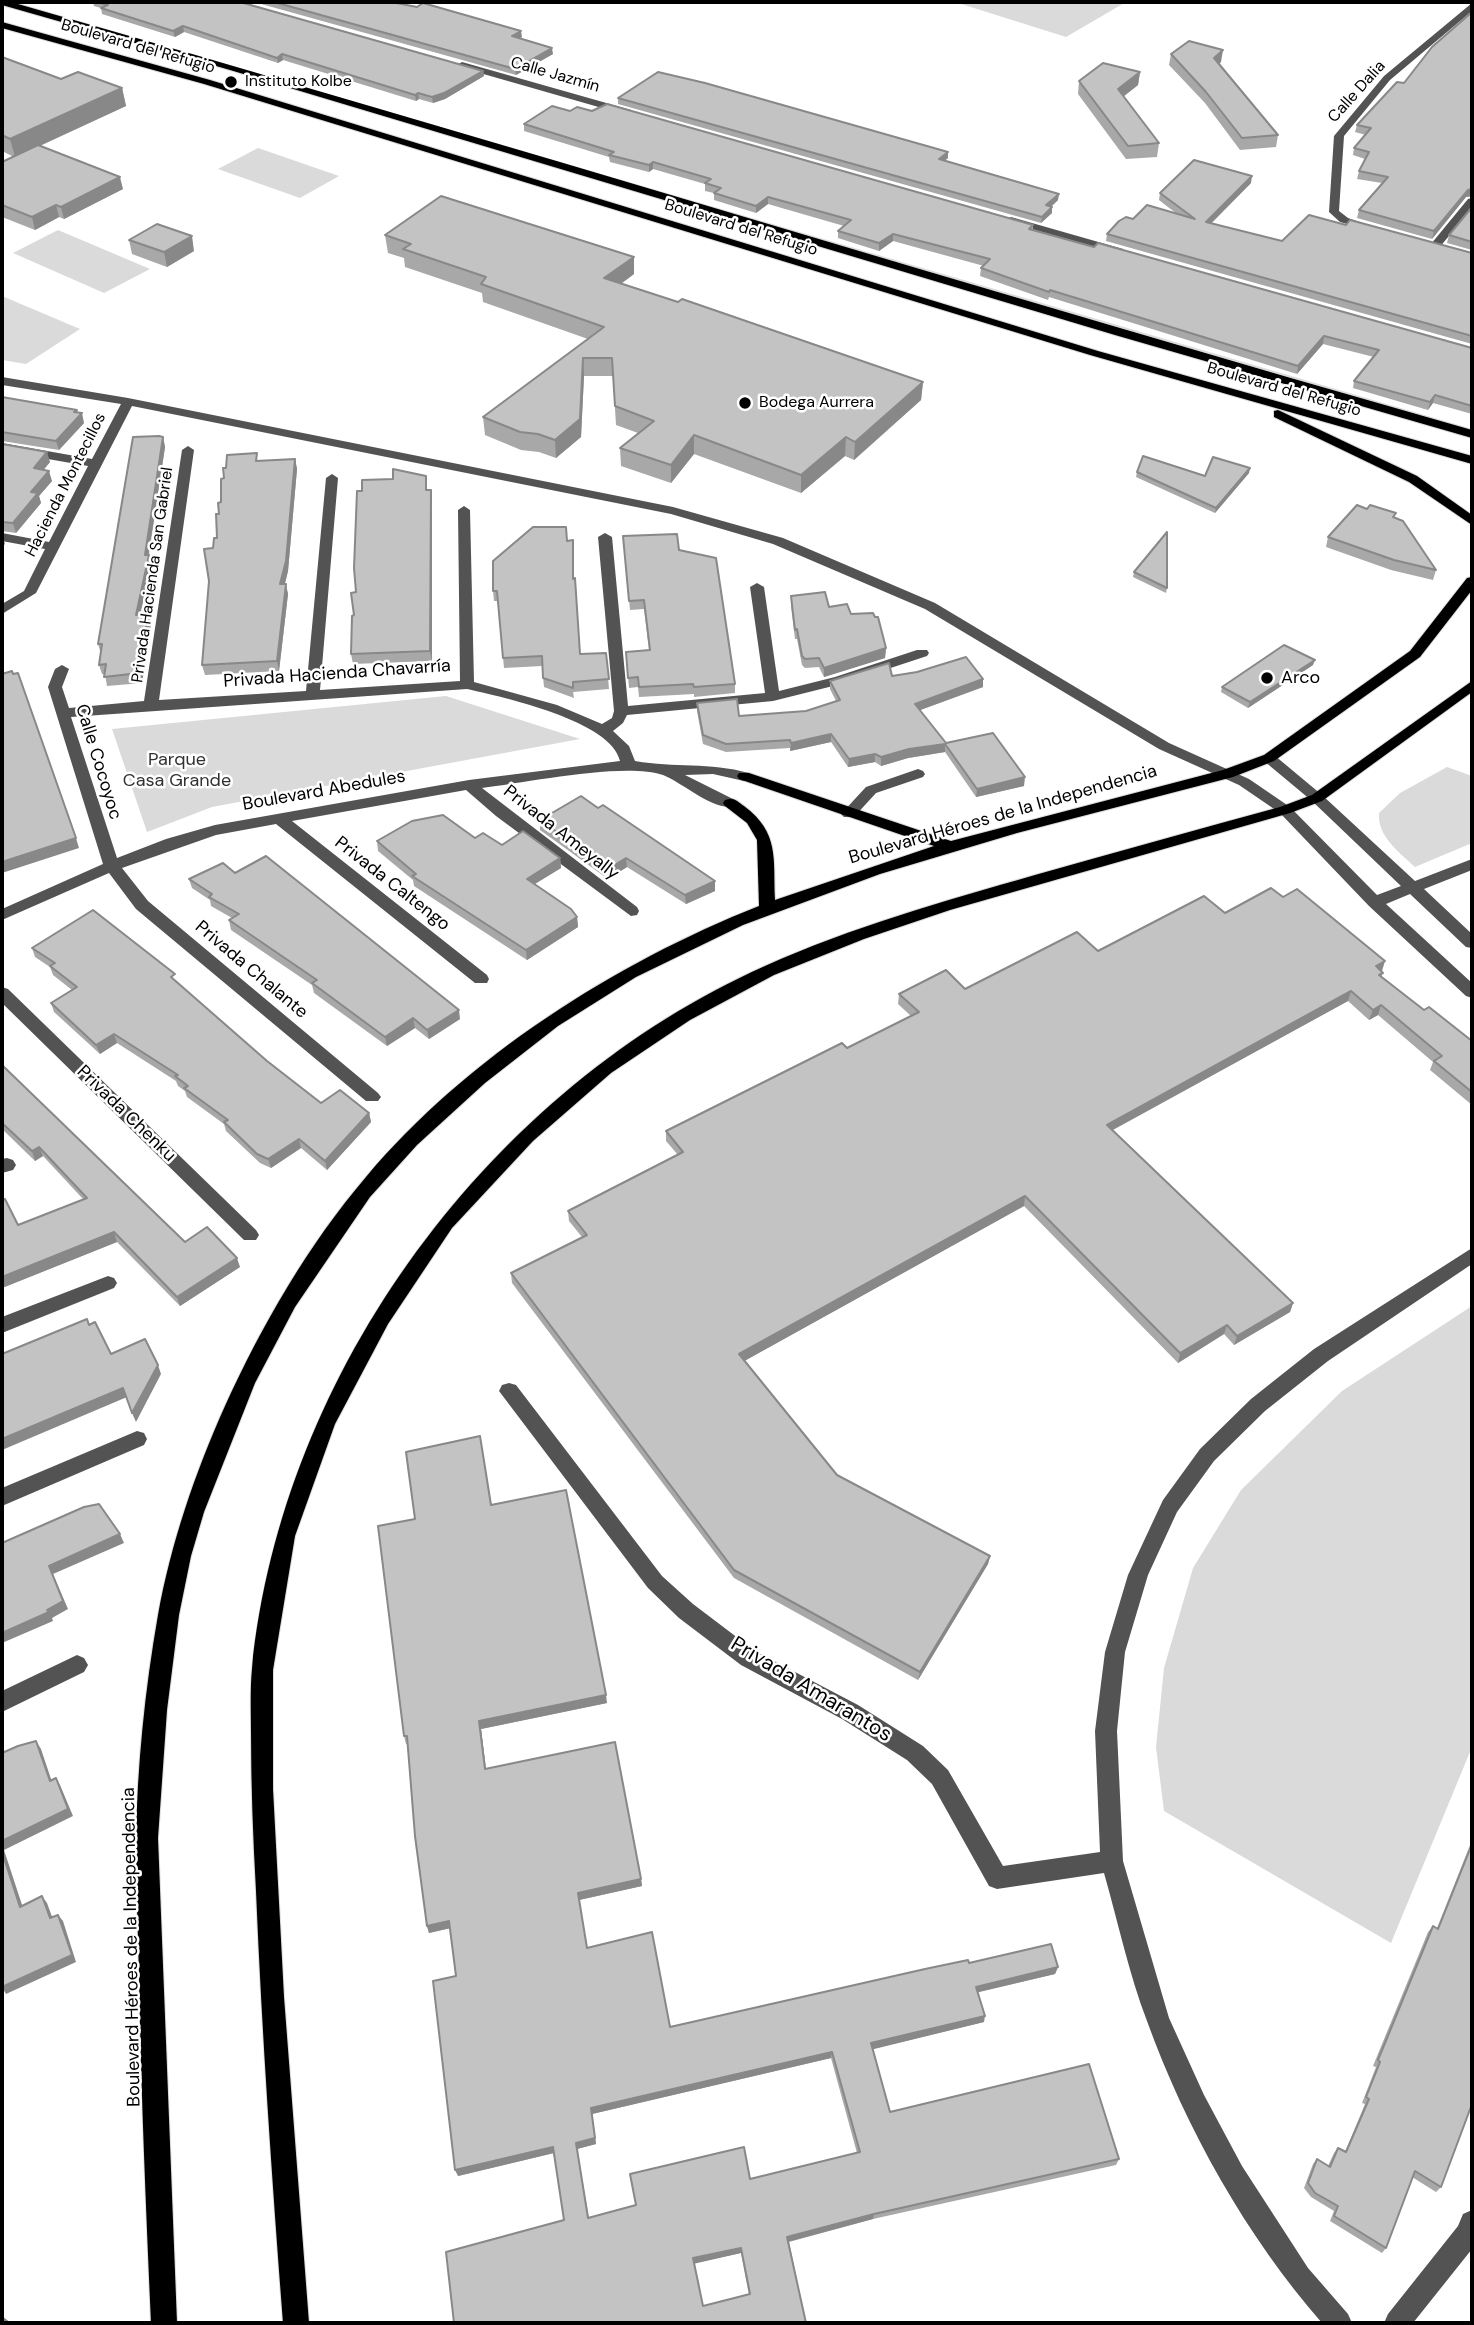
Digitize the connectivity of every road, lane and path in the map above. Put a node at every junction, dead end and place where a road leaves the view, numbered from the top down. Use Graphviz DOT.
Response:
graph roads {
  1 [pos="8,6"];
  2 [pos="1472,6"];
  3 [pos="2,25"];
  4 [pos="451,62"];
  5 [pos="639,116"];
  6 [pos="1472,201"];
  7 [pos="1002,218"];
  8 [pos="1383,231"];
  9 [pos="1422,242"];
  10 [pos="1435,246"];
  11 [pos="1447,249"];
  12 [pos="1136,256"];
  13 [pos="2,381"];
  14 [pos="1240,394"];
  15 [pos="128,402"];
  16 [pos="1472,434"];
  17 [pos="2,447"];
  18 [pos="188,450"];
  19 [pos="1472,460"];
  20 [pos="97,464"];
  21 [pos="332,478"];
  22 [pos="464,510"];
  23 [pos="1472,521"];
  24 [pos="2,537"];
  25 [pos="605,537"];
  26 [pos="55,547"];
  27 [pos="1472,581"];
  28 [pos="757,587"];
  29 [pos="2,610"];
  30 [pos="922,653"];
  31 [pos="62,669"];
  32 [pos="467,685"];
  33 [pos="1472,685"];
  34 [pos="313,694"];
  35 [pos="773,697"];
  36 [pos="151,705"];
  37 [pos="621,711"];
  38 [pos="63,713"];
  39 [pos="604,730"];
  40 [pos="1269,758"];
  41 [pos="628,765"];
  42 [pos="667,771"];
  43 [pos="918,774"];
  44 [pos="1228,774"];
  45 [pos="744,776"];
  46 [pos="469,785"];
  47 [pos="1317,798"];
  48 [pos="730,803"];
  49 [pos="1285,810"];
  50 [pos="849,814"];
  51 [pos="279,819"];
  52 [pos="952,847"];
  53 [pos="1472,864"];
  54 [pos="113,866"];
  55 [pos="1411,888"];
  56 [pos="1375,902"];
  57 [pos="767,908"];
  58 [pos="631,911"];
  59 [pos="2,915"];
  60 [pos="1472,943"];
  61 [pos="481,979"];
  62 [pos="1472,992"];
  63 [pos="2,993"];
  64 [pos="372,1097"];
  65 [pos="250,1234"];
  66 [pos="1472,1255"];
  67 [pos="108,1283"];
  68 [pos="2,1325"];
  69 [pos="509,1391"];
  70 [pos="138,1439"];
  71 [pos="2,1497"];
  72 [pos="77,1665"];
  73 [pos="2,1702"];
  74 [pos="1112,1861"];
  75 [pos="1471,2231"];
  76 [pos="164,2323"];
  77 [pos="296,2323"];
  78 [pos="1339,2323"];
  79 [pos="1397,2323"];
  1 -- 16 [label="main road, Boulevard del Refugio"];
  2 -- 8 [label="street, Calle Dalia"];
  3 -- 14 [label="main road, Boulevard del Refugio"];
  4 -- 5 [label="street, Calle Jazmín"];
  6 -- 10 [label="street"];
  7 -- 12 [label="street"];
  9 -- 10 [label="street"];
  10 -- 11 [label="street"];
  13 -- 15 [label="street"];
  14 -- 19 [label="main road, Boulevard del Refugio"];
  14 -- 23 [label="main road"];
  15 -- 20 [label="street, Hacienda Montecillos"];
  15 -- 44 [label="street"];
  17 -- 20 [label="street"];
  18 -- 36 [label="street, Privada Hacienda San Gabriel"];
  20 -- 26 [label="street, Hacienda Montecillos"];
  21 -- 34 [label="street"];
  22 -- 32 [label="street"];
  24 -- 26 [label="street"];
  25 -- 37 [label="street"];
  26 -- 29 [label="street, Hacienda Montecillos"];
  27 -- 40 [label="main road, Boulevard Héroes de la Independencia"];
  28 -- 35 [label="street"];
  30 -- 35 [label="street"];
  31 -- 38 [label="street, Calle Cocoyoc"];
  32 -- 34 [label="street, Privada Hacienda Chavarría"];
  32 -- 39 [label="street, Privada Hacienda Chavarría"];
  33 -- 47 [label="main road"];
  34 -- 36 [label="street, Privada Hacienda Chavarría"];
  35 -- 37 [label="street"];
  36 -- 38 [label="street, Privada Hacienda Chavarría"];
  37 -- 39 [label="street"];
  38 -- 54 [label="street, Calle Cocoyoc"];
  39 -- 41 [label="street, Privada Hacienda Chavarría"];
  40 -- 44 [label="main road, Boulevard Héroes de la Independencia"];
  40 -- 47 [label="street"];
  41 -- 42 [label="street, Boulevard Abedules"];
  41 -- 46 [label="street, Boulevard Abedules"];
  42 -- 45 [label="street, Boulevard Abedules"];
  42 -- 48 [label="street, Boulevard Abedules"];
  43 -- 50 [label="street"];
  44 -- 49 [label="street"];
  44 -- 52 [label="main road, Boulevard Héroes de la Independencia"];
  45 -- 50 [label="main road"];
  46 -- 51 [label="street, Boulevard Abedules"];
  46 -- 58 [label="street, Privada Ameyally"];
  47 -- 49 [label="main road"];
  47 -- 55 [label="street"];
  48 -- 57 [label="main road"];
  49 -- 56 [label="street"];
  49 -- 77 [label="main road"];
  50 -- 52 [label="main road"];
  51 -- 54 [label="street, Boulevard Abedules"];
  51 -- 61 [label="street, Privada Caltengo"];
  52 -- 57 [label="main road, Boulevard Héroes de la Independencia"];
  53 -- 55 [label="street"];
  54 -- 59 [label="street, Boulevard Abedules"];
  54 -- 64 [label="street, Privada Chalante"];
  55 -- 56 [label="street"];
  55 -- 60 [label="street"];
  56 -- 62 [label="street"];
  57 -- 76 [label="main road, Boulevard Héroes de la Independencia"];
  63 -- 65 [label="street, Privada Chenku"];
  66 -- 74 [label="street"];
  67 -- 68 [label="street"];
  69 -- 74 [label="street, Privada Amarantos"];
  70 -- 71 [label="street"];
  72 -- 73 [label="street"];
  74 -- 78 [label="street"];
  75 -- 79 [label="street"];
}
